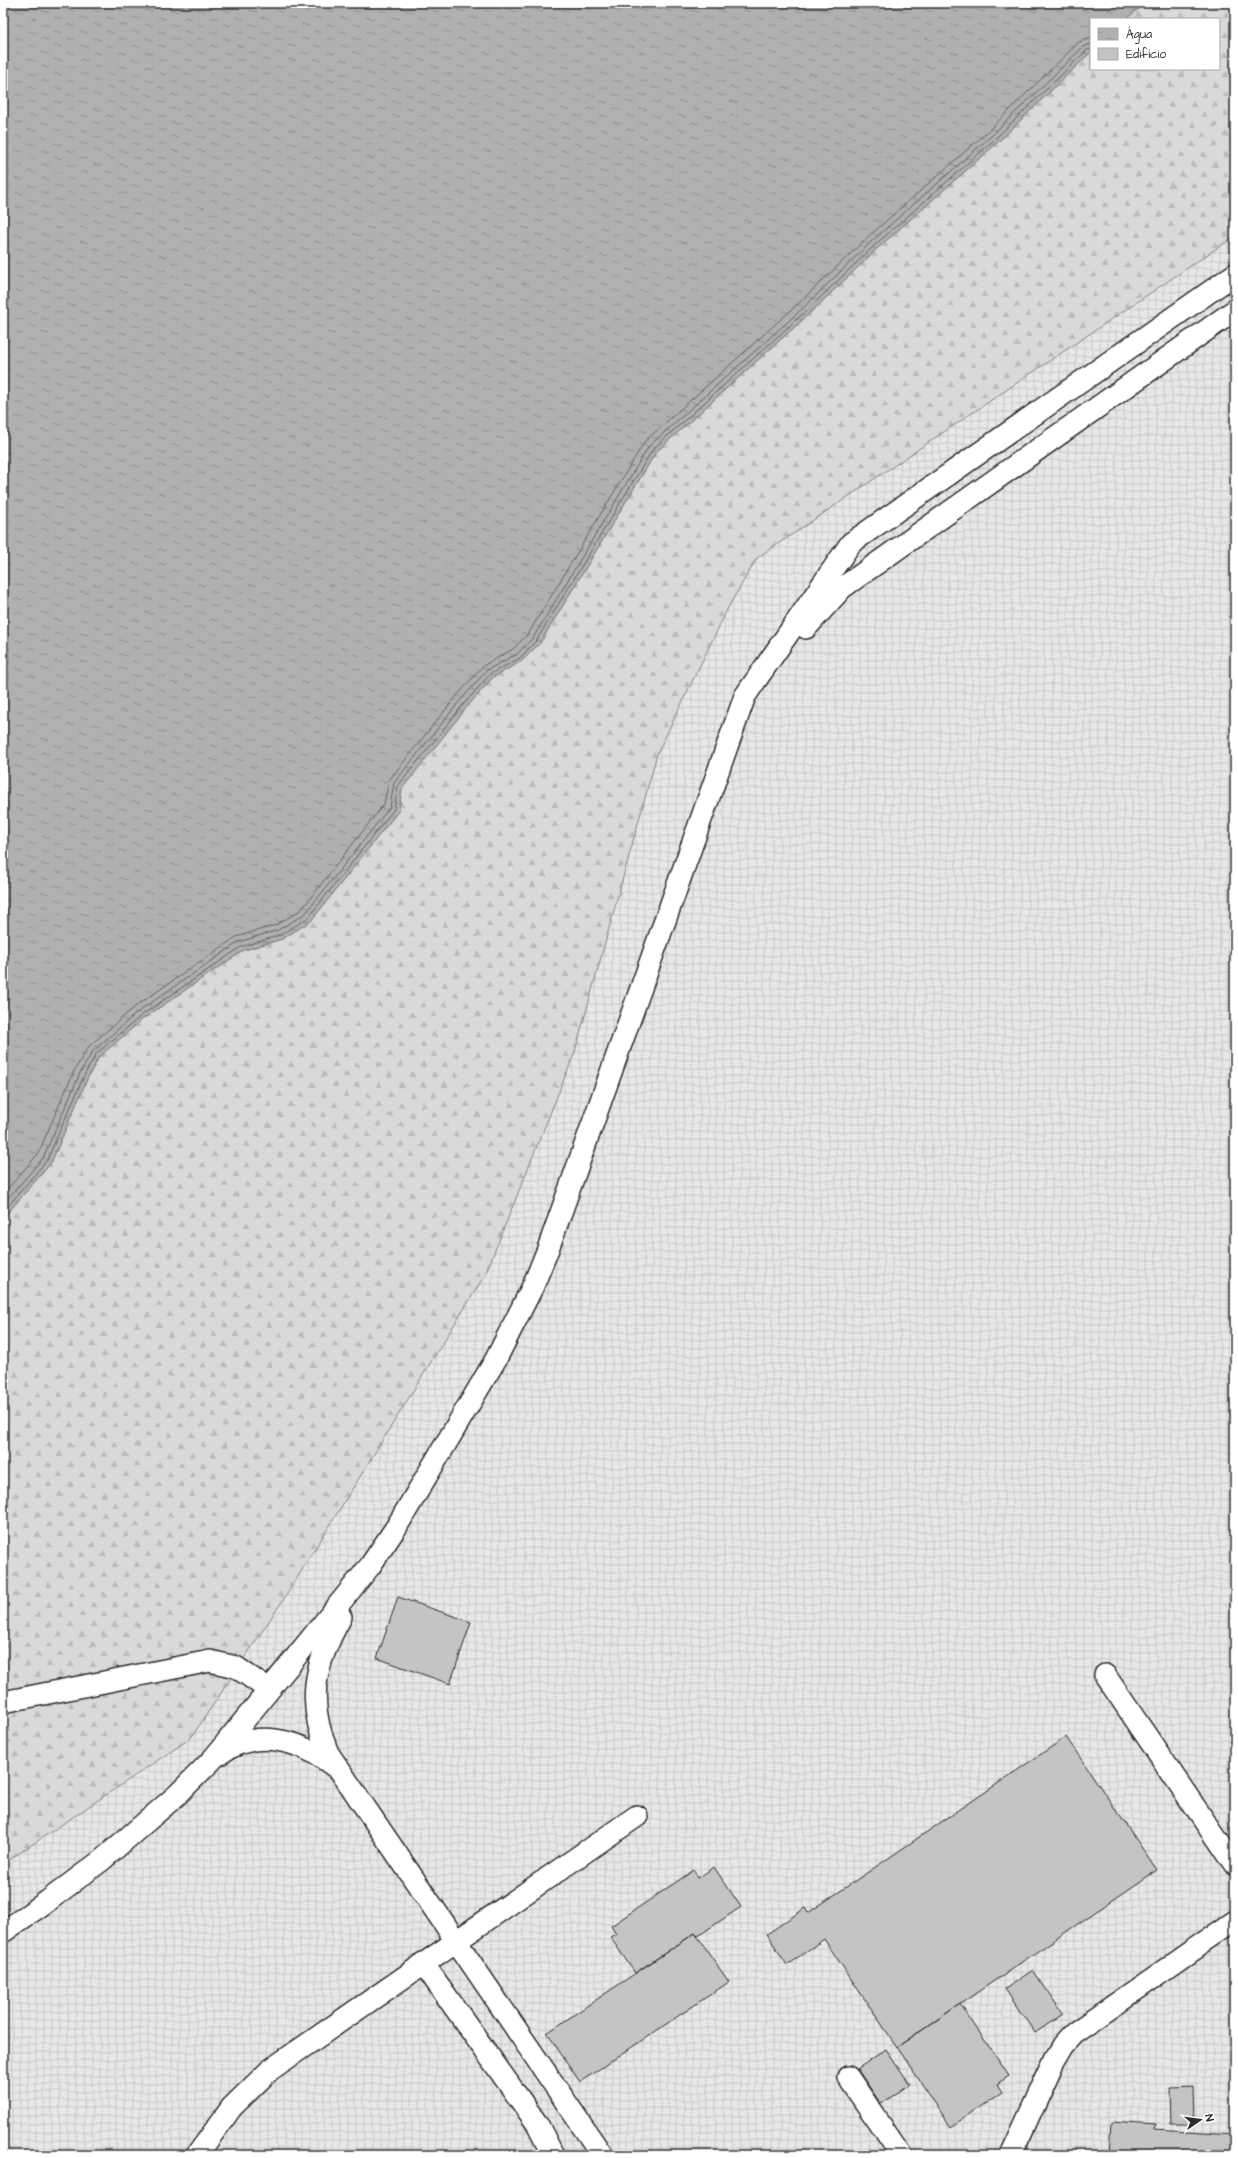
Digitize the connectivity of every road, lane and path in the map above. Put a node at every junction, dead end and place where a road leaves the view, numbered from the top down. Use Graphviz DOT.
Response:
graph roads {
  1 [pos="1235,274"];
  2 [pos="1235,310"];
  3 [pos="746,696"];
  4 [pos="370,1566"];
  5 [pos="1105,1675"];
  6 [pos="269,1690"];
  7 [pos="3,1702"];
  8 [pos="212,1760"];
  9 [pos="339,1769"];
  10 [pos="637,1816"];
  11 [pos="1235,1866"];
  12 [pos="1235,1921"];
  13 [pos="3,1932"];
  14 [pos="455,1941"];
  15 [pos="423,1963"];
  16 [pos="848,2077"];
  17 [pos="198,2155"];
  18 [pos="553,2155"];
  19 [pos="602,2155"];
  20 [pos="901,2155"];
  21 [pos="1011,2155"];
  1 -- 3 [label="lane"];
  2 -- 3 [label="lane"];
  3 -- 4 [label="lane"];
  4 -- 6 [label="lane"];
  4 -- 9 [label="lane"];
  5 -- 11 [label="lane"];
  6 -- 7 [label="lane"];
  6 -- 8 [label="lane"];
  8 -- 9 [label="lane"];
  8 -- 13 [label="lane"];
  9 -- 14 [label="lane"];
  10 -- 14 [label="lane"];
  12 -- 21 [label="lane"];
  14 -- 15 [label="lane"];
  14 -- 19 [label="lane"];
  15 -- 17 [label="lane"];
  15 -- 18 [label="lane"];
  16 -- 20 [label="lane"];
}
